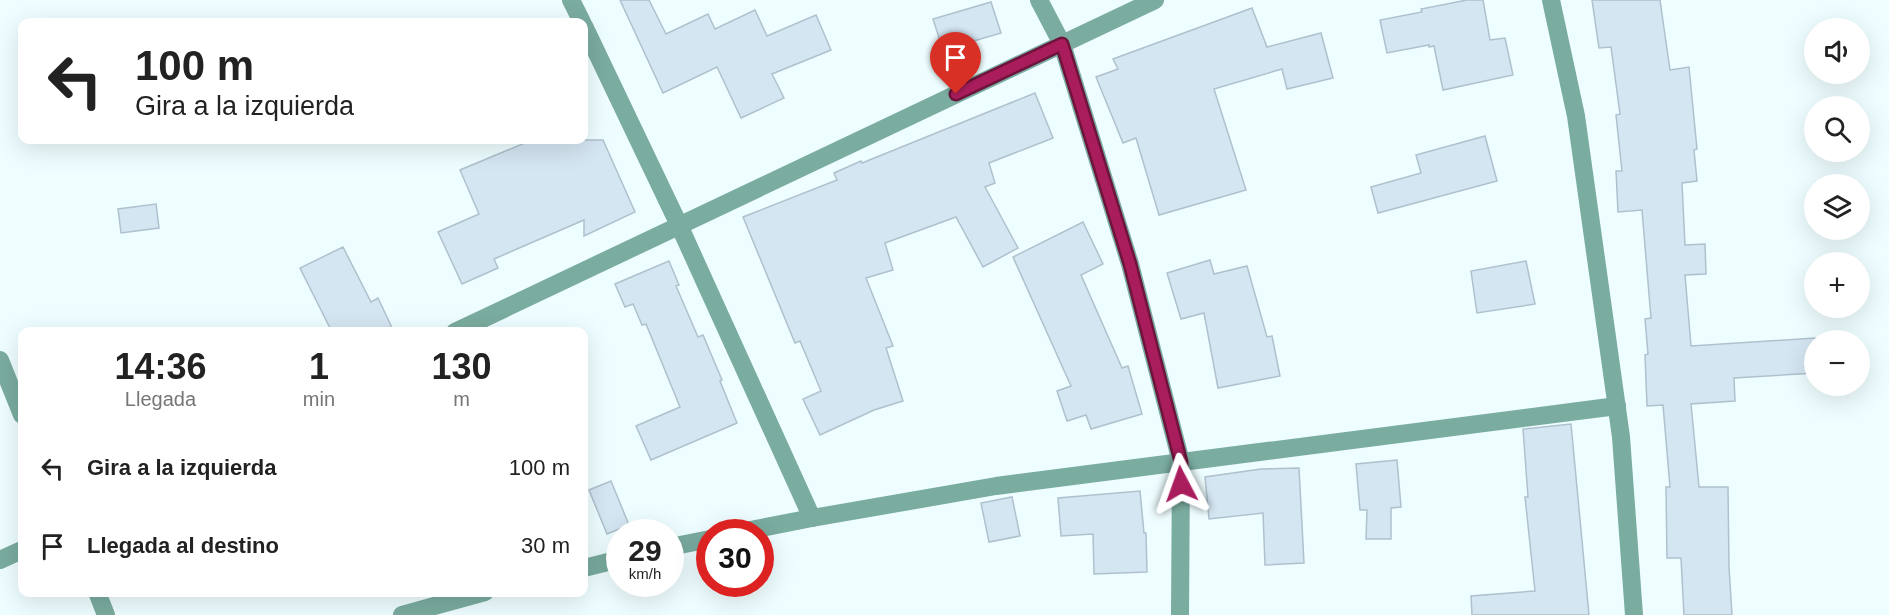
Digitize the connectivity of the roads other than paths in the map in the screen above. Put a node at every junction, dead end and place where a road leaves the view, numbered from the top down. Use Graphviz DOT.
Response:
graph roads {
  1 [pos="571,0"];
  2 [pos="1039,0"];
  3 [pos="1155,0"];
  4 [pos="1551,0"];
  5 [pos="580,18"];
  6 [pos="588,34"];
  7 [pos="1062,44"];
  8 [pos="679,225"];
  9 [pos="465,327"];
  10 [pos="0,360"];
  11 [pos="18,405"];
  12 [pos="1617,406"];
  13 [pos="1181,462"];
  14 [pos="812,518"];
  15 [pos="774,525"];
  16 [pos="18,551"];
  17 [pos="0,560"];
  18 [pos="606,562"];
  19 [pos="588,567"];
  20 [pos="99,597"];
  21 [pos="467,597"];
  22 [pos="106,615"];
  23 [pos="402,615"];
  24 [pos="1180,615"];
  25 [pos="1634,615"];
  1 -- 5 [label="street"];
  2 -- 7 [label="street"];
  3 -- 7 [label="street"];
  4 -- 12 [label="street"];
  6 -- 8 [label="street"];
  7 -- 8 [label="street"];
  7 -- 13 [label="street"];
  8 -- 9 [label="street"];
  8 -- 14 [label="street"];
  10 -- 11 [label="street"];
  12 -- 13 [label="street"];
  12 -- 25 [label="street"];
  13 -- 14 [label="street"];
  13 -- 24 [label="street"];
  14 -- 15 [label="street"];
  16 -- 17 [label="street"];
  18 -- 19 [label="street"];
  20 -- 22 [label="street"];
  21 -- 23 [label="street"];
}
